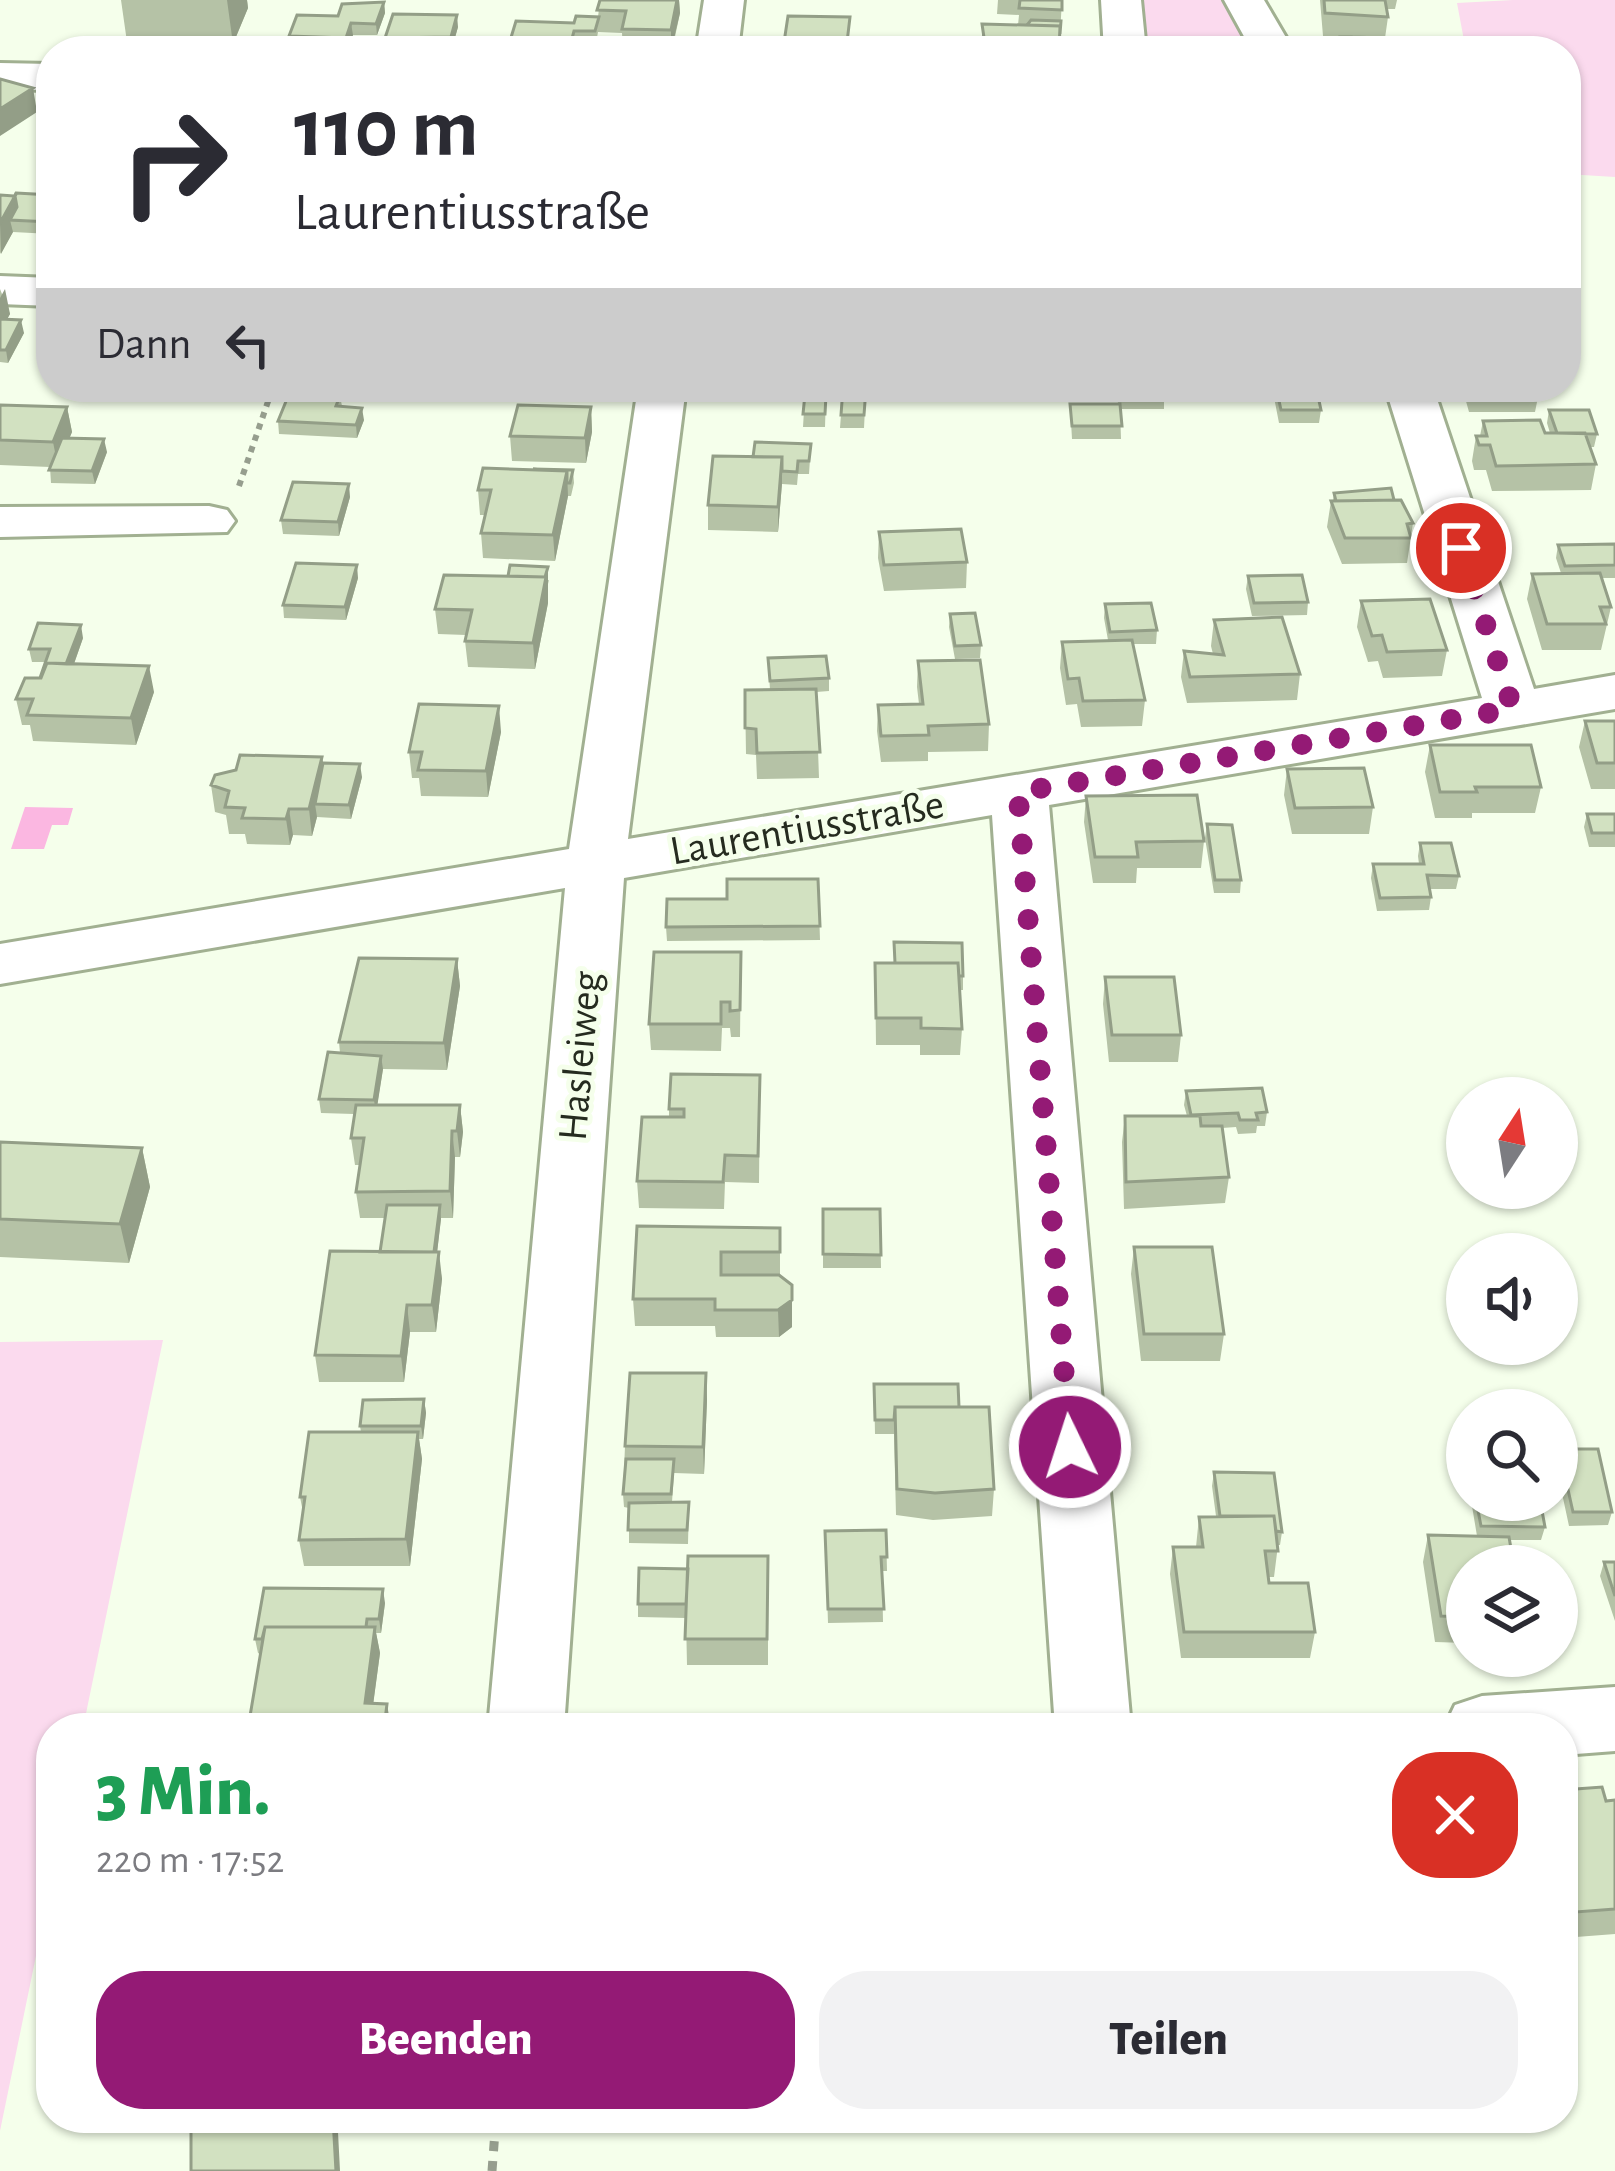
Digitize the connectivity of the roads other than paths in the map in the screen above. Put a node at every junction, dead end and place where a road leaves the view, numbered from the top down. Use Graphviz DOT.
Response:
graph roads {
  1 [pos="724,0"];
  2 [pos="1121,0"];
  3 [pos="1244,0"];
  4 [pos="719,36"];
  5 [pos="1124,36"];
  6 [pos="1264,36"];
  7 [pos="0,76"];
  8 [pos="36,77"];
  9 [pos="0,290"];
  10 [pos="36,291"];
  11 [pos="660,402"];
  12 [pos="1414,402"];
  13 [pos="224,504"];
  14 [pos="0,522"];
  15 [pos="1615,692"];
  16 [pos="1513,709"];
  17 [pos="1018,792"];
  18 [pos="596,864"];
  19 [pos="0,964"];
  20 [pos="527,1713"];
  21 [pos="1092,1713"];
  22 [pos="1615,1719"];
  23 [pos="1578,1722"];
  1 -- 4 [label="street"];
  2 -- 5 [label="street"];
  3 -- 6 [label="street"];
  7 -- 8 [label="street"];
  9 -- 10 [label="street"];
  11 -- 18 [label="street, Hasleiweg"];
  12 -- 16 [label="street"];
  13 -- 14 [label="street"];
  15 -- 16 [label="street, Laurentiusstraße"];
  16 -- 17 [label="street, Laurentiusstraße"];
  17 -- 18 [label="street, Laurentiusstraße"];
  17 -- 21 [label="street"];
  18 -- 19 [label="street, Laurentiusstraße"];
  18 -- 20 [label="street, Hasleiweg"];
  22 -- 23 [label="street"];
}
